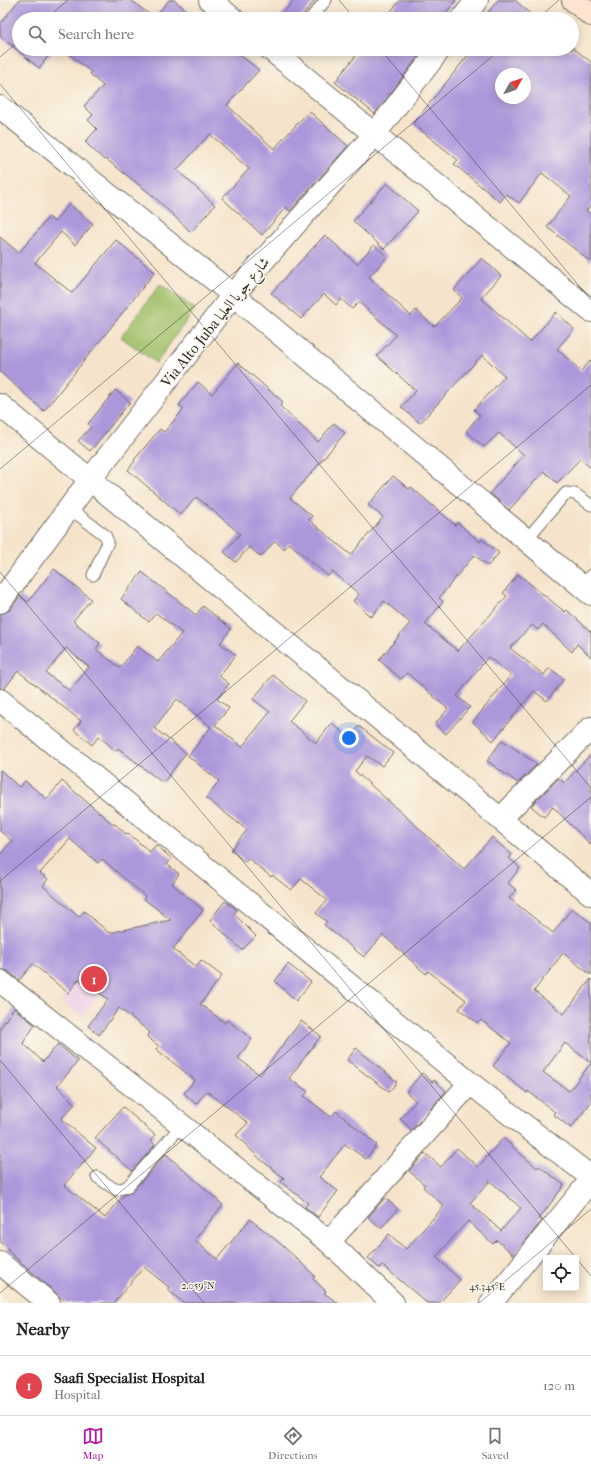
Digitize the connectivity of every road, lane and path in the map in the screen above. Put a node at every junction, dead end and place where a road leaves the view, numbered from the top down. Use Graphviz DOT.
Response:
graph roads {
  1 [pos="210,0"];
  2 [pos="326,0"];
  3 [pos="477,0"];
  4 [pos="573,0"];
  5 [pos="225,12"];
  6 [pos="316,12"];
  7 [pos="468,12"];
  8 [pos="591,15"];
  9 [pos="284,56"];
  10 [pos="435,56"];
  11 [pos="0,107"];
  12 [pos="374,135"];
  13 [pos="233,295"];
  14 [pos="591,311"];
  15 [pos="0,405"];
  16 [pos="89,481"];
  17 [pos="591,505"];
  18 [pos="69,508"];
  19 [pos="526,540"];
  20 [pos="93,575"];
  21 [pos="588,585"];
  22 [pos="0,602"];
  23 [pos="0,700"];
  24 [pos="591,728"];
  25 [pos="501,818"];
  26 [pos="591,894"];
  27 [pos="0,980"];
  28 [pos="470,1083"];
  29 [pos="182,1125"];
  30 [pos="97,1177"];
  31 [pos="591,1177"];
  32 [pos="591,1180"];
  33 [pos="329,1242"];
  34 [pos="0,1263"];
  35 [pos="49,1303"];
  36 [pos="393,1303"];
  37 [pos="492,1303"];
  1 -- 5 [label="street"];
  2 -- 6 [label="lane"];
  3 -- 7 [label="street"];
  4 -- 8 [label="main road"];
  9 -- 12 [label="street"];
  10 -- 12 [label="street, Via Alto Juba شارع جوبا العليا"];
  11 -- 13 [label="street"];
  12 -- 13 [label="street, Via Alto Juba شارع جوبا العليا"];
  12 -- 14 [label="street"];
  13 -- 16 [label="street, Via Alto Juba شارع جوبا العليا"];
  13 -- 19 [label="street"];
  15 -- 16 [label="street"];
  16 -- 18 [label="street, Via Alto Juba شارع جوبا العليا"];
  16 -- 25 [label="street"];
  17 -- 19 [label="lane"];
  18 -- 20 [label="lane"];
  18 -- 22 [label="street, Via Alto Juba شارع جوبا العليا"];
  19 -- 21 [label="street"];
  23 -- 28 [label="street"];
  24 -- 25 [label="street"];
  25 -- 26 [label="street"];
  27 -- 29 [label="street"];
  28 -- 31 [label="street"];
  28 -- 33 [label="street"];
  29 -- 30 [label="lane"];
  29 -- 33 [label="street"];
  32 -- 37 [label="street"];
  33 -- 36 [label="street"];
  34 -- 35 [label="street"];
}
